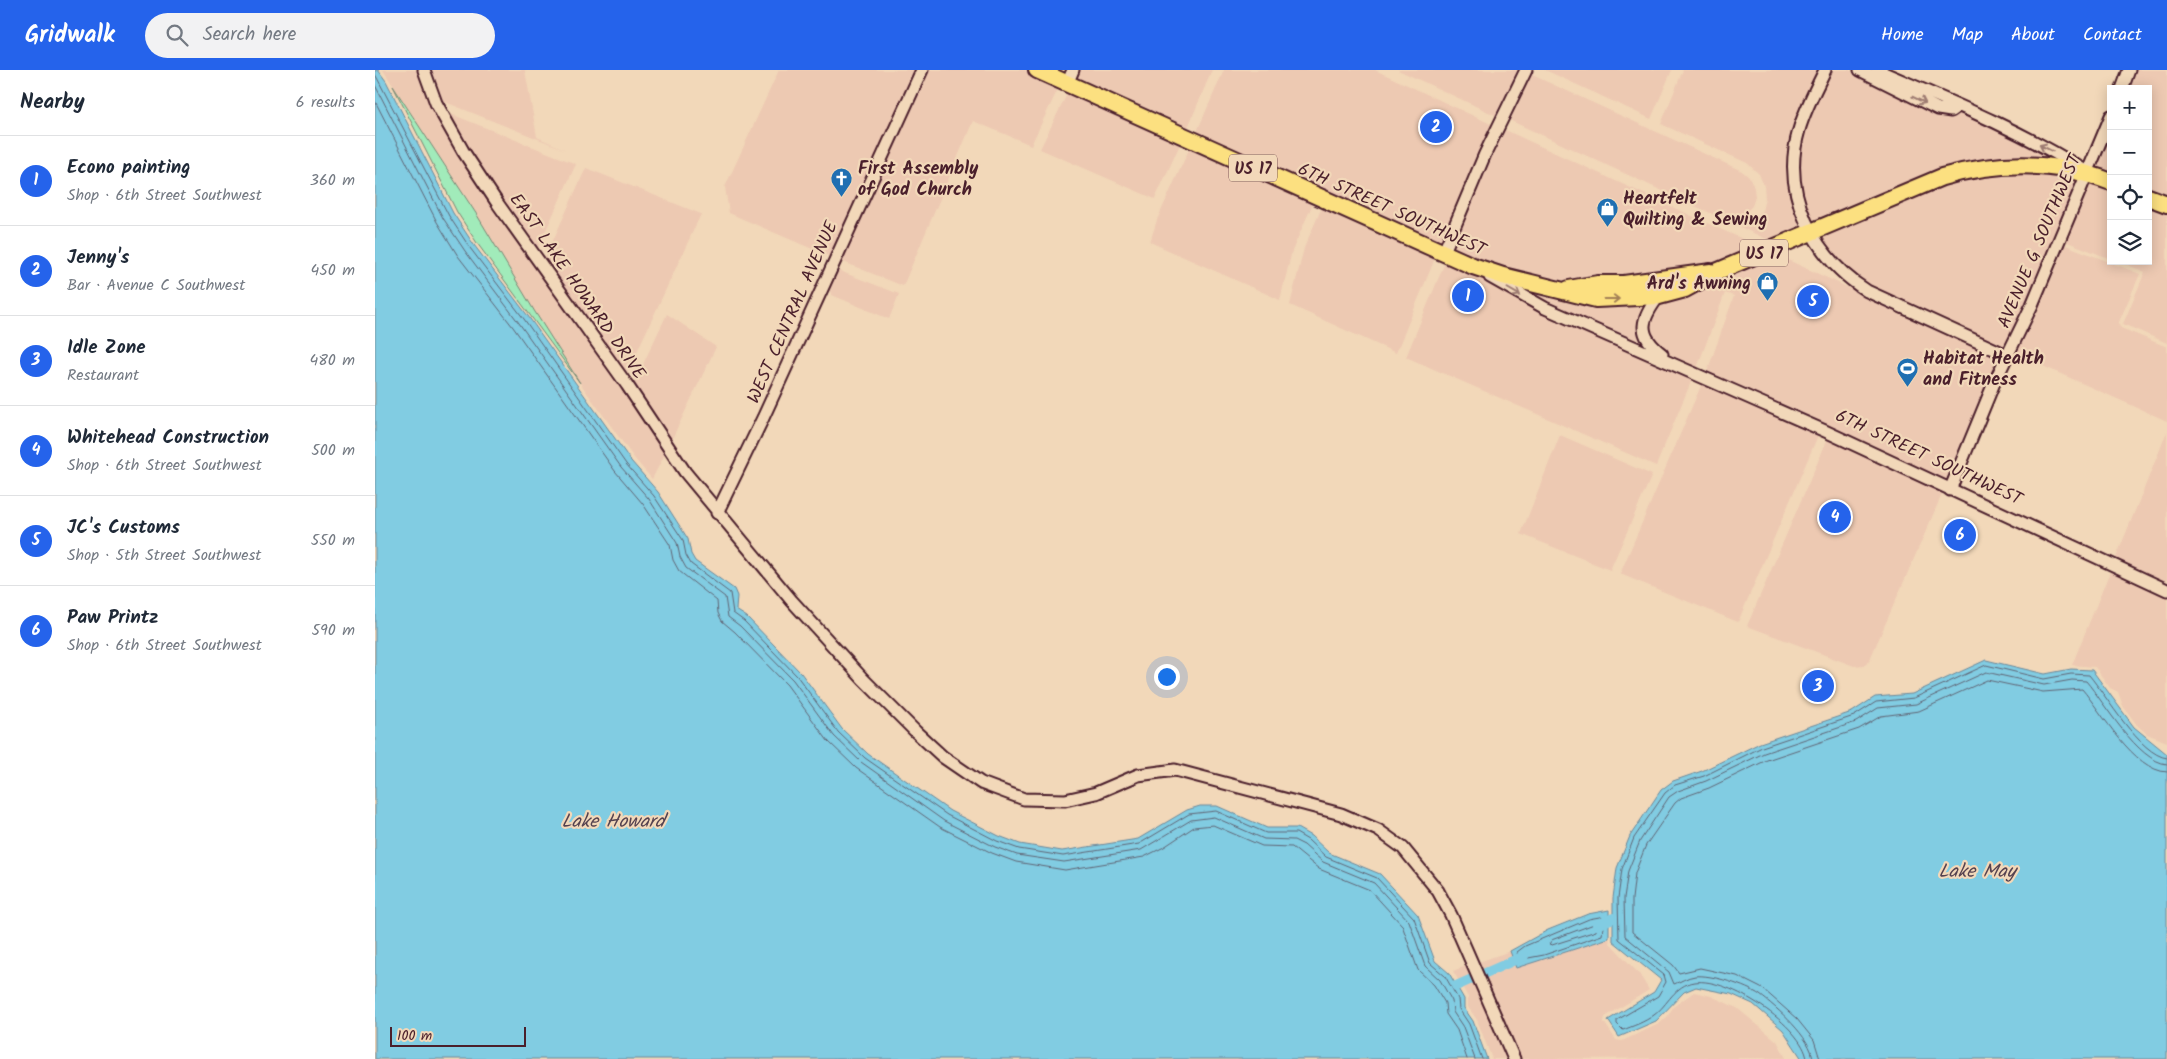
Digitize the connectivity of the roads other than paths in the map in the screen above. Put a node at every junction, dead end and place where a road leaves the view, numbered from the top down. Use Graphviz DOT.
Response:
graph roads {
  1 [pos="424,70"];
  2 [pos="922,70"];
  3 [pos="1037,70"];
  4 [pos="1526,70"];
  5 [pos="1825,70"];
  6 [pos="1860,70"];
  7 [pos="1877,70"];
  8 [pos="2129,70"];
  9 [pos="1070,77"];
  10 [pos="2123,85"];
  11 [pos="1958,106"];
  12 [pos="2107,126"];
  13 [pos="2088,173"];
  14 [pos="2107,180"];
  15 [pos="2152,198"];
  16 [pos="2167,204"];
  17 [pos="1811,233"];
  18 [pos="1443,254"];
  19 [pos="1473,266"];
  20 [pos="1716,272"];
  21 [pos="1564,290"];
  22 [pos="1659,296"];
  23 [pos="2009,356"];
  24 [pos="1673,362"];
  25 [pos="1950,490"];
  26 [pos="717,513"];
  27 [pos="2167,590"];
  28 [pos="1514,1059"];
  1 -- 26 [label="street, EAST LAKE HOWARD DRIVE"];
  2 -- 26 [label="street, WEST CENTRAL AVENUE"];
  3 -- 9 [label="highway, 6TH STREET SOUTHWEST / US 17"];
  4 -- 18 [label="street"];
  5 -- 17 [label="street"];
  6 -- 11 [label="street, one-way"];
  7 -- 11 [label="street"];
  8 -- 10 [label="street"];
  9 -- 18 [label="highway, 6TH STREET SOUTHWEST / US 17"];
  13 -- 11 [label="street, one-way"];
  12 -- 13 [label="street, AVENUE G SOUTHWEST"];
  13 -- 14 [label="highway, US 17"];
  13 -- 17 [label="highway, US 17"];
  13 -- 23 [label="street, AVENUE G SOUTHWEST"];
  15 -- 16 [label="highway"];
  17 -- 20 [label="highway, US 17"];
  17 -- 23 [label="street"];
  18 -- 19 [label="highway, 6TH STREET SOUTHWEST / US 17"];
  19 -- 21 [label="highway, US 17"];
  19 -- 24 [label="street, 6TH STREET SOUTHWEST, one-way"];
  20 -- 21 [label="highway, US 17"];
  20 -- 22 [label="highway, US 17"];
  21 -- 22 [label="highway, US 17, one-way"];
  22 -- 24 [label="street, 6TH STREET SOUTHWEST"];
  23 -- 25 [label="street, AVENUE G SOUTHWEST"];
  24 -- 25 [label="street, 6TH STREET SOUTHWEST"];
  25 -- 27 [label="street, 6TH STREET SOUTHWEST"];
  26 -- 28 [label="street, EAST LAKE HOWARD DRIVE"];
}
